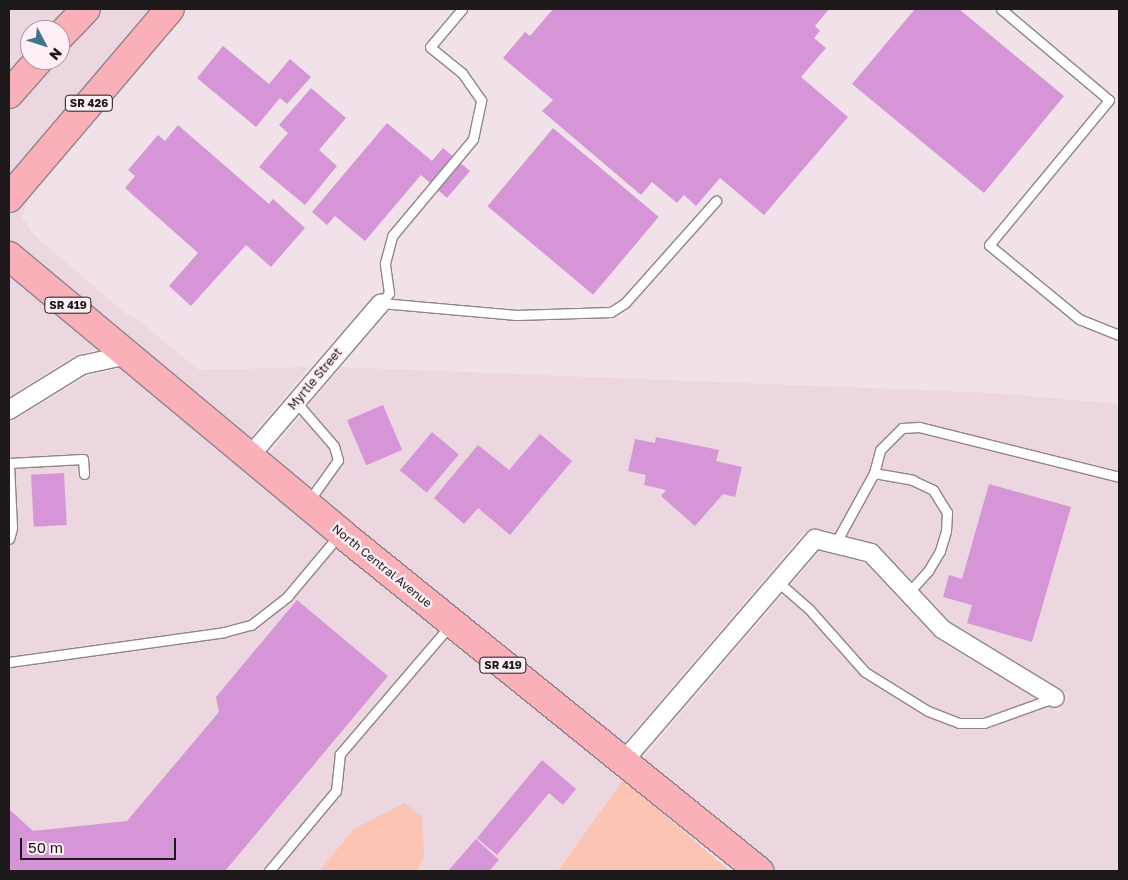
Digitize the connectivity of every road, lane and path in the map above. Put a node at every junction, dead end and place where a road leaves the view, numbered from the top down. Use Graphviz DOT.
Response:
graph roads {
  1 [pos="86,9"];
  2 [pos="170,9"];
  3 [pos="462,9"];
  4 [pos="1001,9"];
  5 [pos="70,26"];
  6 [pos="29,70"];
  7 [pos="9,94"];
  8 [pos="9,198"];
  9 [pos="716,201"];
  10 [pos="9,256"];
  11 [pos="382,303"];
  12 [pos="1119,335"];
  13 [pos="128,354"];
  14 [pos="296,402"];
  15 [pos="9,410"];
  16 [pos="250,456"];
  17 [pos="9,463"];
  18 [pos="874,473"];
  19 [pos="84,474"];
  20 [pos="1119,477"];
  21 [pos="307,504"];
  22 [pos="340,533"];
  23 [pos="9,539"];
  24 [pos="835,544"];
  25 [pos="778,582"];
  26 [pos="908,593"];
  27 [pos="452,624"];
  28 [pos="9,662"];
  29 [pos="1055,698"];
  30 [pos="622,763"];
  31 [pos="269,871"];
  32 [pos="758,871"];
  1 -- 5 [label="main road"];
  2 -- 8 [label="main road, SR 426"];
  3 -- 11 [label="lane"];
  4 -- 12 [label="lane"];
  6 -- 7 [label="main road"];
  9 -- 11 [label="lane"];
  10 -- 13 [label="main road, North Central Avenue / SR 419"];
  11 -- 14 [label="street, Myrtle Street"];
  13 -- 15 [label="street"];
  13 -- 16 [label="main road, North Central Avenue / SR 419"];
  14 -- 16 [label="street, Myrtle Street"];
  14 -- 21 [label="lane"];
  16 -- 21 [label="main road, North Central Avenue / SR 419"];
  17 -- 19 [label="lane"];
  17 -- 23 [label="lane"];
  18 -- 20 [label="lane"];
  18 -- 24 [label="lane"];
  18 -- 26 [label="lane"];
  21 -- 22 [label="main road, North Central Avenue / SR 419"];
  22 -- 27 [label="main road, North Central Avenue / SR 419"];
  22 -- 28 [label="lane"];
  24 -- 25 [label="street"];
  24 -- 26 [label="street"];
  25 -- 29 [label="lane"];
  25 -- 30 [label="street"];
  26 -- 29 [label="street"];
  27 -- 30 [label="main road, North Central Avenue / SR 419"];
  27 -- 31 [label="lane"];
  30 -- 32 [label="main road, North Central Avenue / SR 419"];
}
